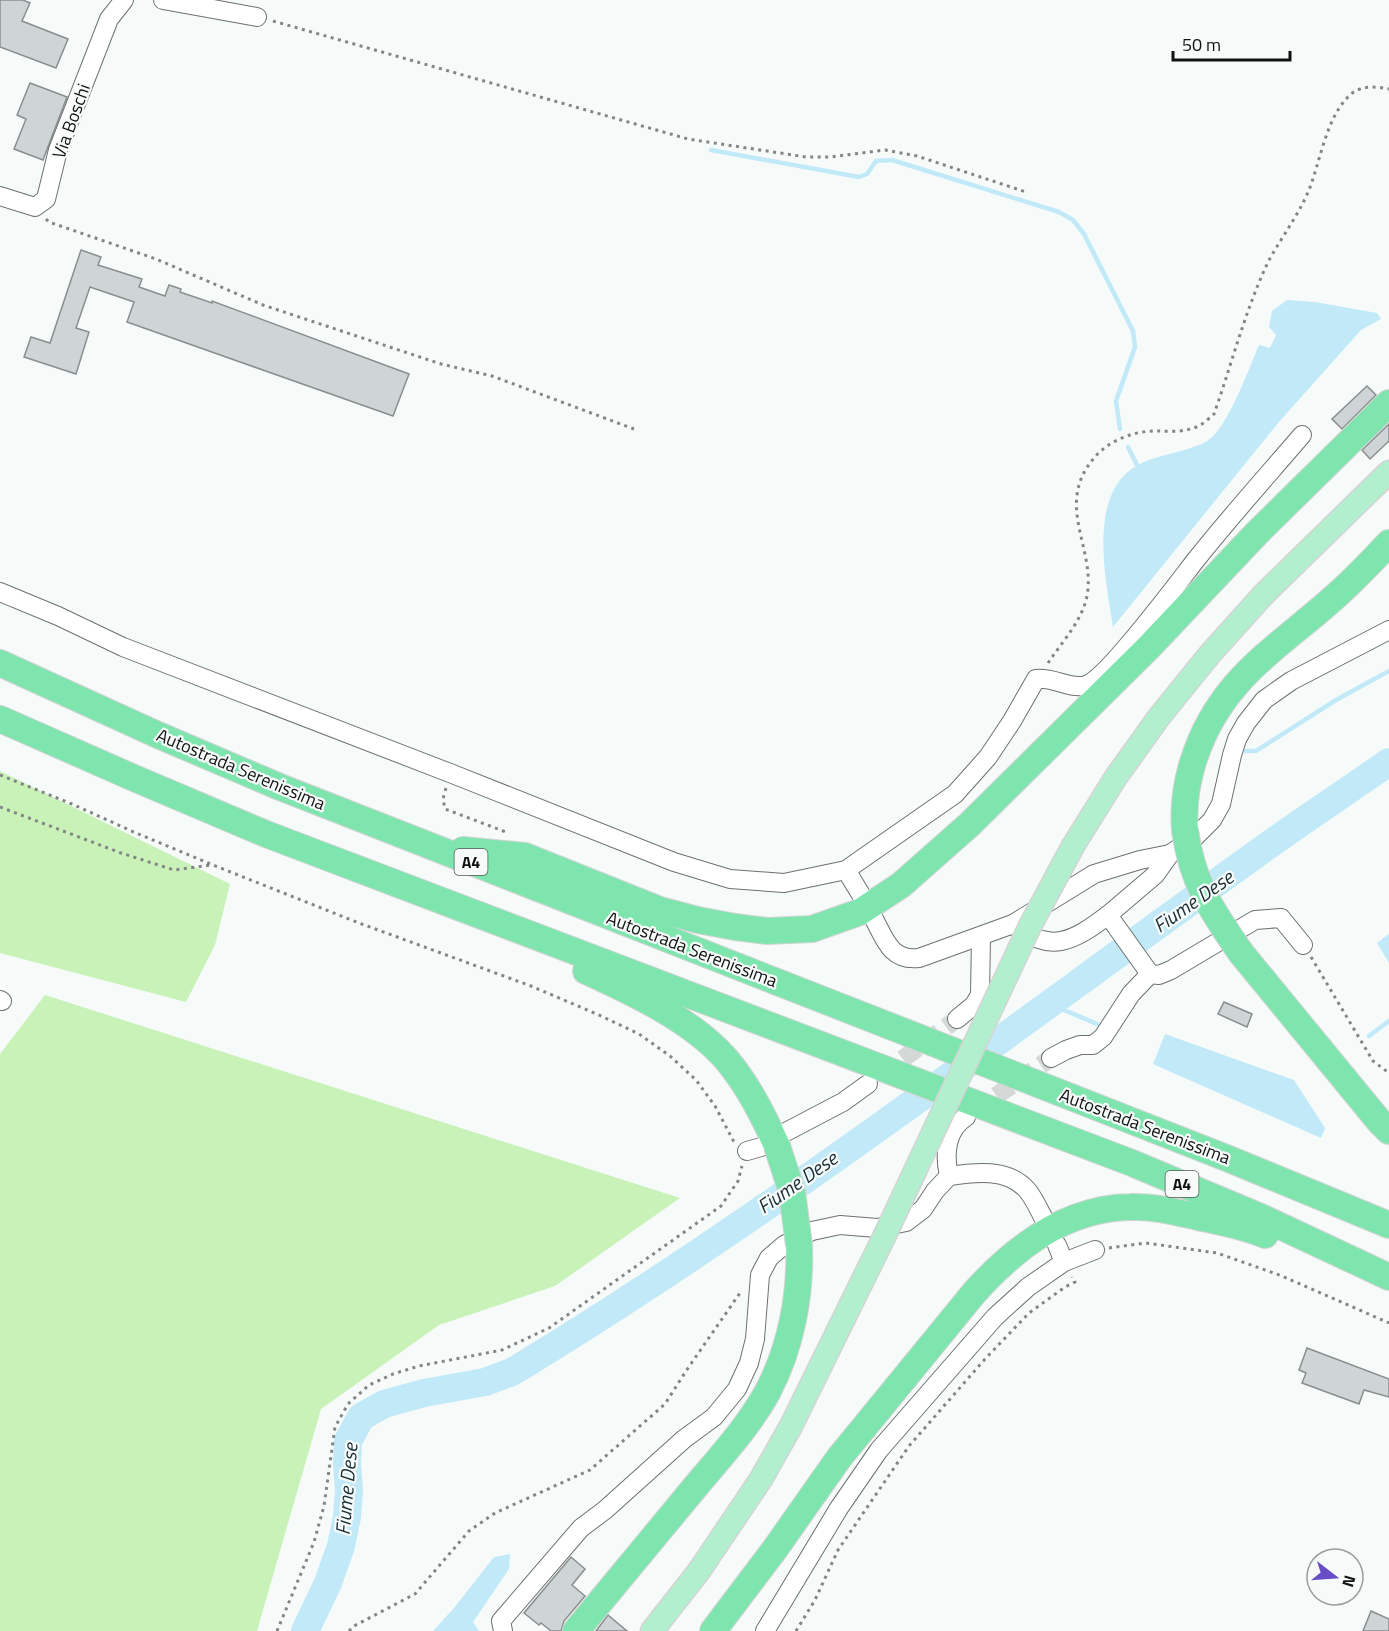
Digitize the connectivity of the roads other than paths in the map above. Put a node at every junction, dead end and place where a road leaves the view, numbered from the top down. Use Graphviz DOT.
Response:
graph roads {
  1 [pos="124,0"];
  2 [pos="163,0"];
  3 [pos="257,17"];
  4 [pos="0,196"];
  5 [pos="1389,403"];
  6 [pos="1302,435"];
  7 [pos="1389,472"];
  8 [pos="1389,543"];
  9 [pos="0,592"];
  10 [pos="1389,630"];
  11 [pos="0,663"];
  12 [pos="0,719"];
  13 [pos="436,848"];
  14 [pos="1170,854"];
  15 [pos="846,870"];
  16 [pos="417,892"];
  17 [pos="863,898"];
  18 [pos="873,917"];
  19 [pos="1112,921"];
  20 [pos="1013,924"];
  21 [pos="981,936"];
  22 [pos="1303,945"];
  23 [pos="1147,970"];
  24 [pos="957,1019"];
  25 [pos="1051,1058"];
  26 [pos="868,1084"];
  27 [pos="969,1109"];
  28 [pos="1389,1131"];
  29 [pos="767,1144"];
  30 [pos="950,1176"];
  31 [pos="1044,1219"];
  32 [pos="1389,1225"];
  33 [pos="1057,1245"];
  34 [pos="1095,1250"];
  35 [pos="1064,1262"];
  36 [pos="1389,1277"];
  37 [pos="503,1631"];
  38 [pos="576,1631"];
  39 [pos="652,1631"];
  40 [pos="713,1631"];
  41 [pos="765,1631"];
  1 -- 4 [label="street, Via Boschi"];
  2 -- 3 [label="street"];
  5 -- 13 [label="highway"];
  6 -- 15 [label="street"];
  7 -- 39 [label="main road, bridge"];
  8 -- 28 [label="highway, bridge"];
  9 -- 15 [label="street"];
  10 -- 14 [label="street"];
  11 -- 13 [label="highway, Autostrada Serenissima / A4"];
  12 -- 16 [label="highway, A4"];
  13 -- 32 [label="highway, Autostrada Serenissima / A4"];
  14 -- 19 [label="street"];
  14 -- 20 [label="street"];
  15 -- 17 [label="street"];
  16 -- 27 [label="highway, A4"];
  16 -- 29 [label="highway"];
  18 -- 21 [label="street"];
  19 -- 20 [label="street"];
  19 -- 23 [label="street"];
  20 -- 21 [label="street"];
  21 -- 24 [label="street"];
  22 -- 23 [label="street"];
  23 -- 25 [label="street"];
  26 -- 29 [label="street"];
  27 -- 30 [label="street"];
  27 -- 36 [label="highway, A4"];
  29 -- 38 [label="highway, bridge"];
  30 -- 31 [label="street"];
  30 -- 37 [label="street"];
  33 -- 35 [label="street"];
  34 -- 35 [label="street"];
  35 -- 41 [label="street"];
  36 -- 40 [label="highway"];
}
